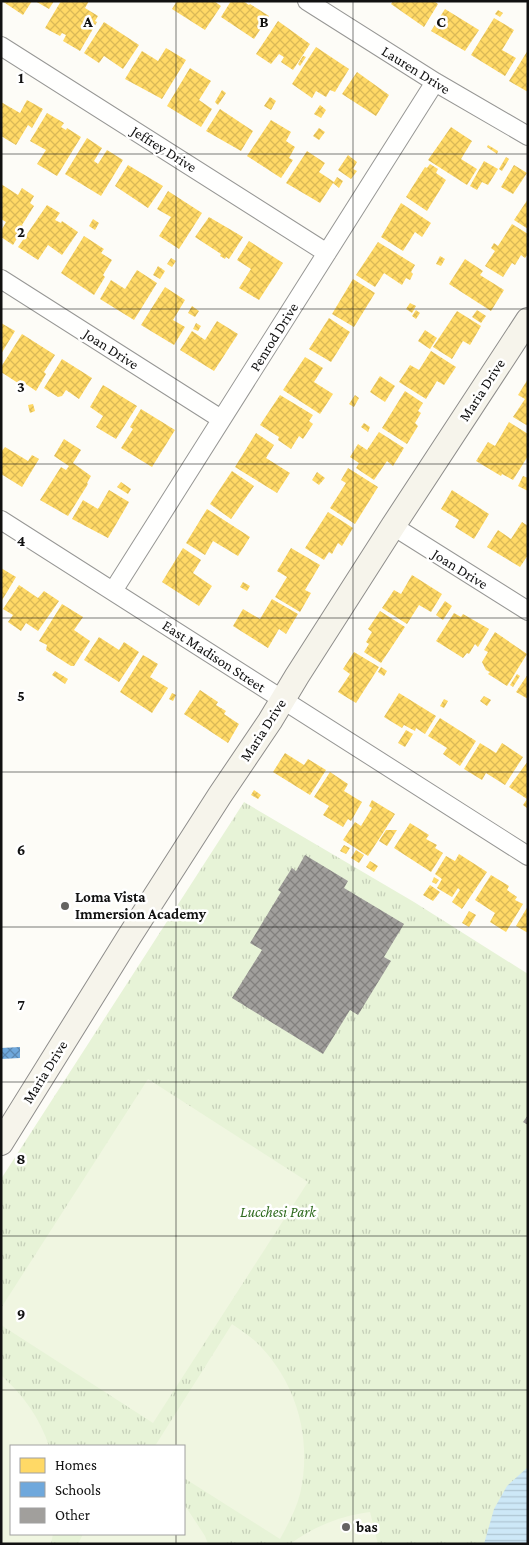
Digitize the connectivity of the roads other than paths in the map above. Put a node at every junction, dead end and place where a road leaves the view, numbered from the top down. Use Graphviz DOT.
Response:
graph roads {
  1 [pos="307,1"];
  2 [pos="1,46"];
  3 [pos="435,82"];
  4 [pos="528,136"];
  5 [pos="327,253"];
  6 [pos="1,279"];
  7 [pos="528,320"];
  8 [pos="221,419"];
  9 [pos="1,520"];
  10 [pos="392,526"];
  11 [pos="112,591"];
  12 [pos="528,611"];
  13 [pos="282,700"];
  14 [pos="528,856"];
  15 [pos="1,1143"];
  1 -- 3 [label="street, Lauren Drive"];
  2 -- 5 [label="street, Jeffrey Drive"];
  3 -- 4 [label="street, Lauren Drive"];
  3 -- 5 [label="street, Penrod Drive"];
  5 -- 8 [label="street, Penrod Drive"];
  6 -- 8 [label="street, Joan Drive"];
  7 -- 10 [label="street, Maria Drive"];
  8 -- 11 [label="street, Penrod Drive"];
  9 -- 11 [label="street, East Madison Street"];
  10 -- 12 [label="street, Joan Drive"];
  10 -- 13 [label="street, Maria Drive"];
  11 -- 13 [label="street, East Madison Street"];
  13 -- 14 [label="street, East Madison Street"];
  13 -- 15 [label="street, Maria Drive"];
}
